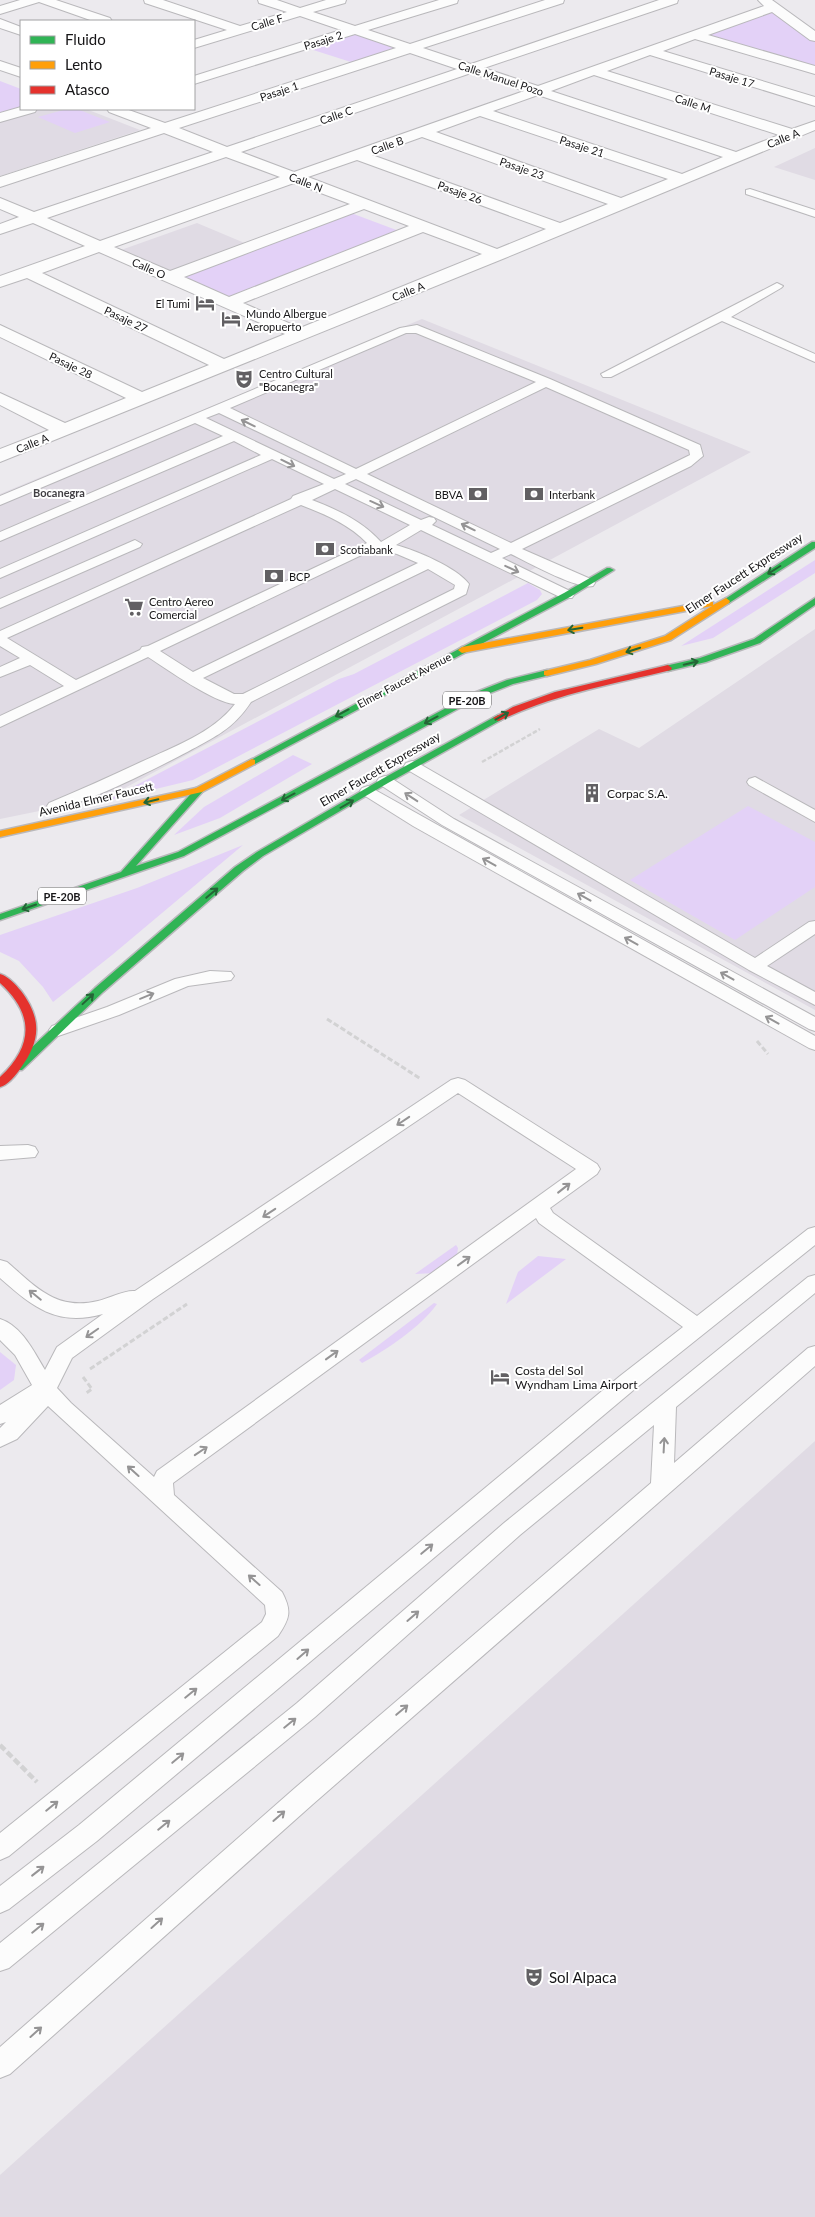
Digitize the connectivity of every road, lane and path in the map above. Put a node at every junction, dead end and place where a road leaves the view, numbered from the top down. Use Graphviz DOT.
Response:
graph roads {
  1 [pos="34,0"];
  2 [pos="44,0"];
  3 [pos="150,0"];
  4 [pos="264,0"];
  5 [pos="340,0"];
  6 [pos="452,0"];
  7 [pos="558,0"];
  8 [pos="672,0"];
  9 [pos="769,4"];
  10 [pos="0,10"];
  11 [pos="300,12"];
  12 [pos="102,20"];
  13 [pos="0,23"];
  14 [pos="20,30"];
  15 [pos="240,30"];
  16 [pos="356,30"];
  17 [pos="695,35"];
  18 [pos="815,37"];
  19 [pos="195,44"];
  20 [pos="299,48"];
  21 [pos="410,48"];
  22 [pos="649,51"];
  23 [pos="318,54"];
  24 [pos="337,60"];
  25 [pos="0,65"];
  26 [pos="356,66"];
  27 [pos="472,69"];
  28 [pos="815,70"];
  29 [pos="594,71"];
  30 [pos="373,72"];
  31 [pos="20,73"];
  32 [pos="391,78"];
  33 [pos="195,80"];
  34 [pos="418,87"];
  35 [pos="539,91"];
  36 [pos="815,102"];
  37 [pos="27,110"];
  38 [pos="117,110"];
  39 [pos="480,112"];
  40 [pos="0,118"];
  41 [pos="815,125"];
  42 [pos="163,127"];
  43 [pos="422,132"];
  44 [pos="792,134"];
  45 [pos="228,152"];
  46 [pos="358,155"];
  47 [pos="738,157"];
  48 [pos="295,178"];
  49 [pos="683,179"];
  50 [pos="0,182"];
  51 [pos="750,192"];
  52 [pos="0,202"];
  53 [pos="363,204"];
  54 [pos="623,204"];
  55 [pos="815,214"];
  56 [pos="34,218"];
  57 [pos="423,226"];
  58 [pos="0,229"];
  59 [pos="562,229"];
  60 [pos="100,247"];
  61 [pos="499,255"];
  62 [pos="28,272"];
  63 [pos="170,278"];
  64 [pos="0,282"];
  65 [pos="777,286"];
  66 [pos="229,303"];
  67 [pos="722,317"];
  68 [pos="0,330"];
  69 [pos="299,334"];
  70 [pos="815,358"];
  71 [pos="223,365"];
  72 [pos="607,374"];
  73 [pos="546,382"];
  74 [pos="0,398"];
  75 [pos="142,399"];
  76 [pos="221,409"];
  77 [pos="197,419"];
  78 [pos="64,430"];
  79 [pos="233,437"];
  80 [pos="271,455"];
  81 [pos="0,456"];
  82 [pos="356,474"];
  83 [pos="333,485"];
  84 [pos="298,499"];
  85 [pos="0,501"];
  86 [pos="443,514"];
  87 [pos="422,524"];
  88 [pos="0,537"];
  89 [pos="134,544"];
  90 [pos="815,544"];
  91 [pos="381,546"];
  92 [pos="512,548"];
  93 [pos="490,559"];
  94 [pos="427,564"];
  95 [pos="610,570"];
  96 [pos="0,574"];
  97 [pos="588,583"];
  98 [pos="567,595"];
  99 [pos="726,600"];
  100 [pos="815,601"];
  101 [pos="0,604"];
  102 [pos="0,638"];
  103 [pos="147,650"];
  104 [pos="462,650"];
  105 [pos="30,659"];
  106 [pos="0,673"];
  107 [pos="192,678"];
  108 [pos="74,686"];
  109 [pos="246,699"];
  110 [pos="0,722"];
  111 [pos="520,740"];
  112 [pos="482,762"];
  113 [pos="412,766"];
  114 [pos="385,781"];
  115 [pos="755,782"];
  116 [pos="199,790"];
  117 [pos="368,791"];
  118 [pos="55,806"];
  119 [pos="815,817"];
  120 [pos="0,834"];
  121 [pos="124,874"];
  122 [pos="0,917"];
  123 [pos="815,926"];
  124 [pos="755,966"];
  125 [pos="225,976"];
  126 [pos="0,977"];
  127 [pos="815,999"];
  128 [pos="815,1026"];
  129 [pos="52,1032"];
  130 [pos="815,1044"];
  131 [pos="18,1067"];
  132 [pos="0,1083"];
  133 [pos="28,1152"];
  134 [pos="0,1153"];
  135 [pos="538,1208"];
  136 [pos="815,1234"];
  137 [pos="0,1267"];
  138 [pos="815,1282"];
  139 [pos="146,1294"];
  140 [pos="187,1304"];
  141 [pos="698,1326"];
  142 [pos="0,1327"];
  143 [pos="815,1354"];
  144 [pos="44,1388"];
  145 [pos="666,1402"];
  146 [pos="63,1409"];
  147 [pos="0,1416"];
  148 [pos="0,1439"];
  149 [pos="662,1488"];
  150 [pos="163,1498"];
  151 [pos="0,1745"];
  152 [pos="43,1788"];
  153 [pos="0,1848"];
  154 [pos="0,1901"];
  155 [pos="0,1959"];
  156 [pos="0,2065"];
  1 -- 10 [label="street"];
  2 -- 12 [label="street"];
  3 -- 15 [label="street"];
  4 -- 11 [label="street, Calle Manuel Pozo"];
  5 -- 11 [label="street, Calle F"];
  6 -- 16 [label="street, Pasaje 2"];
  7 -- 21 [label="street, Pasaje 1"];
  8 -- 27 [label="street, Calle C"];
  9 -- 17 [label="street, Calle B"];
  9 -- 18 [label="street"];
  11 -- 15 [label="street, Calle F"];
  11 -- 16 [label="street, Calle Manuel Pozo"];
  13 -- 14 [label="street"];
  15 -- 19 [label="street, Calle F"];
  16 -- 20 [label="street, Pasaje 2"];
  16 -- 21 [label="street, Calle Manuel Pozo"];
  17 -- 22 [label="street, Calle B"];
  17 -- 28 [label="street"];
  20 -- 23 [label="street"];
  20 -- 33 [label="street, Pasaje 2"];
  21 -- 26 [label="street, Pasaje 1"];
  21 -- 27 [label="street, Calle Manuel Pozo"];
  22 -- 29 [label="street, Calle B"];
  22 -- 36 [label="street, Pasaje 17"];
  24 -- 26 [label="street"];
  25 -- 31 [label="street"];
  26 -- 30 [label="street"];
  26 -- 42 [label="street, Pasaje 1"];
  27 -- 34 [label="street, Calle C"];
  27 -- 35 [label="street, Calle Manuel Pozo"];
  29 -- 35 [label="street, Calle B"];
  29 -- 44 [label="street, Calle M"];
  32 -- 34 [label="street"];
  34 -- 45 [label="street, Calle C"];
  35 -- 39 [label="street, Calle B"];
  35 -- 47 [label="street, Calle Manuel Pozo"];
  37 -- 40 [label="street"];
  38 -- 42 [label="street, Calle N"];
  39 -- 43 [label="street, Calle B"];
  39 -- 49 [label="street, Pasaje 21"];
  41 -- 44 [label="street, Calle A"];
  42 -- 45 [label="street, Calle N"];
  42 -- 50 [label="street, Pasaje 1"];
  43 -- 46 [label="street, Calle B"];
  43 -- 54 [label="street, Pasaje 23"];
  44 -- 47 [label="street, Calle A"];
  45 -- 48 [label="street, Calle N"];
  45 -- 56 [label="street, Calle C"];
  46 -- 48 [label="street, Calle B"];
  46 -- 59 [label="street, Pasaje 26"];
  47 -- 49 [label="street, Calle A"];
  48 -- 53 [label="street, Calle N"];
  48 -- 60 [label="street, Calle B"];
  49 -- 54 [label="street, Calle A"];
  51 -- 55 [label="lane"];
  52 -- 56 [label="street, Calle O"];
  53 -- 57 [label="street, Calle N"];
  53 -- 63 [label="street"];
  54 -- 59 [label="street, Calle A"];
  56 -- 58 [label="street, Calle C"];
  56 -- 60 [label="street, Calle O"];
  57 -- 61 [label="street, Calle N"];
  57 -- 66 [label="street"];
  59 -- 61 [label="street, Calle A"];
  60 -- 62 [label="street, Calle B"];
  60 -- 63 [label="street, Calle O"];
  61 -- 69 [label="street, Calle A"];
  62 -- 64 [label="street, Calle B"];
  62 -- 71 [label="street, Pasaje 27"];
  63 -- 66 [label="street, Calle O"];
  65 -- 67 [label="lane"];
  66 -- 69 [label="street, Calle O"];
  67 -- 70 [label="lane"];
  67 -- 72 [label="lane"];
  68 -- 75 [label="street, Pasaje 28"];
  69 -- 71 [label="street, Calle A"];
  71 -- 75 [label="street, Calle A"];
  73 -- 76 [label="lane"];
  73 -- 82 [label="lane"];
  73 -- 92 [label="lane"];
  74 -- 78 [label="street"];
  75 -- 78 [label="street, Calle A"];
  76 -- 77 [label="lane"];
  82 -- 76 [label="lane, one-way"];
  77 -- 79 [label="lane"];
  77 -- 85 [label="lane"];
  78 -- 81 [label="street, Calle A"];
  79 -- 80 [label="lane"];
  79 -- 88 [label="lane"];
  80 -- 83 [label="lane, one-way"];
  80 -- 96 [label="lane"];
  82 -- 83 [label="lane"];
  82 -- 86 [label="lane"];
  83 -- 84 [label="lane"];
  83 -- 87 [label="lane, one-way"];
  84 -- 91 [label="lane"];
  84 -- 102 [label="lane"];
  86 -- 87 [label="lane"];
  92 -- 86 [label="lane, one-way"];
  87 -- 91 [label="lane"];
  87 -- 93 [label="lane"];
  89 -- 101 [label="lane"];
  90 -- 99 [label="main road, Elmer Faucett Expressway / PE-20B, one-way"];
  91 -- 94 [label="lane"];
  91 -- 103 [label="lane"];
  92 -- 93 [label="lane"];
  92 -- 97 [label="lane"];
  93 -- 98 [label="lane, one-way"];
  94 -- 107 [label="lane"];
  94 -- 109 [label="lane"];
  95 -- 97 [label="main road, Elmer Faucett Avenue"];
  97 -- 98 [label="main road, Elmer Faucett Avenue"];
  98 -- 104 [label="main road, Elmer Faucett Avenue"];
  99 -- 104 [label="main road, one-way"];
  99 -- 121 [label="main road, Elmer Faucett Expressway / PE-20B, one-way"];
  113 -- 100 [label="main road, Elmer Faucett Expressway / PE-20B, one-way"];
  102 -- 105 [label="lane"];
  103 -- 107 [label="lane"];
  103 -- 108 [label="lane"];
  104 -- 116 [label="main road, Elmer Faucett Avenue, one-way"];
  105 -- 106 [label="lane"];
  105 -- 108 [label="lane"];
  107 -- 109 [label="lane"];
  108 -- 110 [label="lane"];
  109 -- 118 [label="lane"];
  111 -- 112 [label="path"];
  113 -- 114 [label="main road, Elmer Faucett Expressway / PE-20B"];
  113 -- 124 [label="lane"];
  114 -- 117 [label="main road, Elmer Faucett Expressway / PE-20B"];
  128 -- 114 [label="lane, one-way"];
  115 -- 119 [label="lane"];
  116 -- 120 [label="main road, Avenida Elmer Faucett, one-way"];
  116 -- 121 [label="main road"];
  129 -- 117 [label="main road, Elmer Faucett Expressway / PE-20B, one-way"];
  130 -- 117 [label="lane, one-way"];
  121 -- 122 [label="main road, Elmer Faucett Expressway / PE-20B, one-way"];
  123 -- 124 [label="lane"];
  124 -- 127 [label="lane"];
  129 -- 125 [label="lane, one-way"];
  126 -- 131 [label="main road, PE-20B"];
  129 -- 131 [label="main road, Elmer Faucett Expressway / PE-20B"];
  131 -- 132 [label="main road, PE-20B"];
  133 -- 134 [label="lane"];
  135 -- 139 [label="lane, one-way"];
  135 -- 141 [label="lane"];
  150 -- 135 [label="lane, one-way"];
  136 -- 141 [label="lane"];
  139 -- 137 [label="lane, one-way"];
  138 -- 145 [label="lane"];
  139 -- 144 [label="lane, one-way"];
  140 -- 146 [label="path"];
  154 -- 141 [label="lane, one-way"];
  142 -- 144 [label="lane"];
  143 -- 149 [label="lane"];
  144 -- 146 [label="lane"];
  144 -- 147 [label="lane"];
  144 -- 148 [label="lane"];
  149 -- 145 [label="lane, one-way"];
  155 -- 145 [label="lane, one-way"];
  150 -- 146 [label="lane, one-way"];
  156 -- 149 [label="lane, one-way"];
  153 -- 150 [label="lane, one-way"];
  151 -- 152 [label="path"];
}
